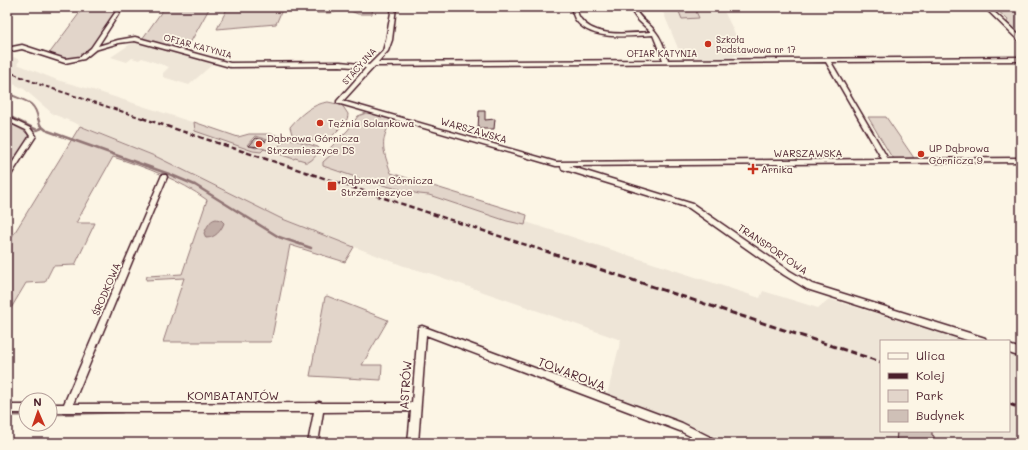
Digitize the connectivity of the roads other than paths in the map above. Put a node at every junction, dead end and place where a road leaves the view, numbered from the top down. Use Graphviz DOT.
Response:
graph roads {
  1 [pos="121,7"];
  2 [pos="394,7"];
  3 [pos="573,7"];
  4 [pos="632,7"];
  5 [pos="986,7"];
  6 [pos="654,33"];
  7 [pos="1021,40"];
  8 [pos="9,49"];
  9 [pos="93,49"];
  10 [pos="1021,59"];
  11 [pos="828,61"];
  12 [pos="666,62"];
  13 [pos="373,65"];
  14 [pos="348,104"];
  15 [pos="7,119"];
  16 [pos="1021,160"];
  17 [pos="887,162"];
  18 [pos="556,164"];
  19 [pos="596,164"];
  20 [pos="7,176"];
  21 [pos="595,176"];
  22 [pos="164,177"];
  23 [pos="422,330"];
  24 [pos="979,340"];
  25 [pos="1010,349"];
  26 [pos="1021,353"];
  27 [pos="319,406"];
  28 [pos="416,407"];
  29 [pos="58,408"];
  30 [pos="67,408"];
  31 [pos="7,409"];
  32 [pos="18,409"];
  33 [pos="313,443"];
  34 [pos="413,443"];
  35 [pos="713,443"];
  1 -- 9 [label="street"];
  2 -- 13 [label="street, STACYJNA"];
  3 -- 6 [label="street"];
  4 -- 6 [label="street"];
  5 -- 7 [label="street"];
  6 -- 12 [label="street"];
  8 -- 9 [label="street"];
  9 -- 13 [label="street, OFIAR KATYNIA"];
  10 -- 11 [label="street, OFIAR KATYNIA"];
  11 -- 12 [label="street, OFIAR KATYNIA"];
  11 -- 17 [label="street"];
  12 -- 13 [label="street, OFIAR KATYNIA"];
  13 -- 14 [label="street, STACYJNA"];
  14 -- 18 [label="street, WARSZAWSKA"];
  15 -- 20 [label="street"];
  16 -- 17 [label="street, WARSZAWSKA"];
  17 -- 19 [label="street, WARSZAWSKA"];
  18 -- 19 [label="street, WARSZAWSKA"];
  18 -- 21 [label="street, TRANSPORTOWA"];
  19 -- 21 [label="street"];
  21 -- 24 [label="street, TRANSPORTOWA"];
  22 -- 30 [label="street, ŚRODKOWA"];
  23 -- 28 [label="street, ASTRÓW"];
  23 -- 35 [label="street, TOWAROWA"];
  25 -- 26 [label="street"];
  27 -- 28 [label="street, KOMBATANTÓW"];
  27 -- 30 [label="street, KOMBATANTÓW"];
  27 -- 33 [label="street"];
  28 -- 34 [label="street, ASTRÓW"];
  29 -- 30 [label="street, KOMBATANTÓW"];
  31 -- 32 [label="street"];
}
